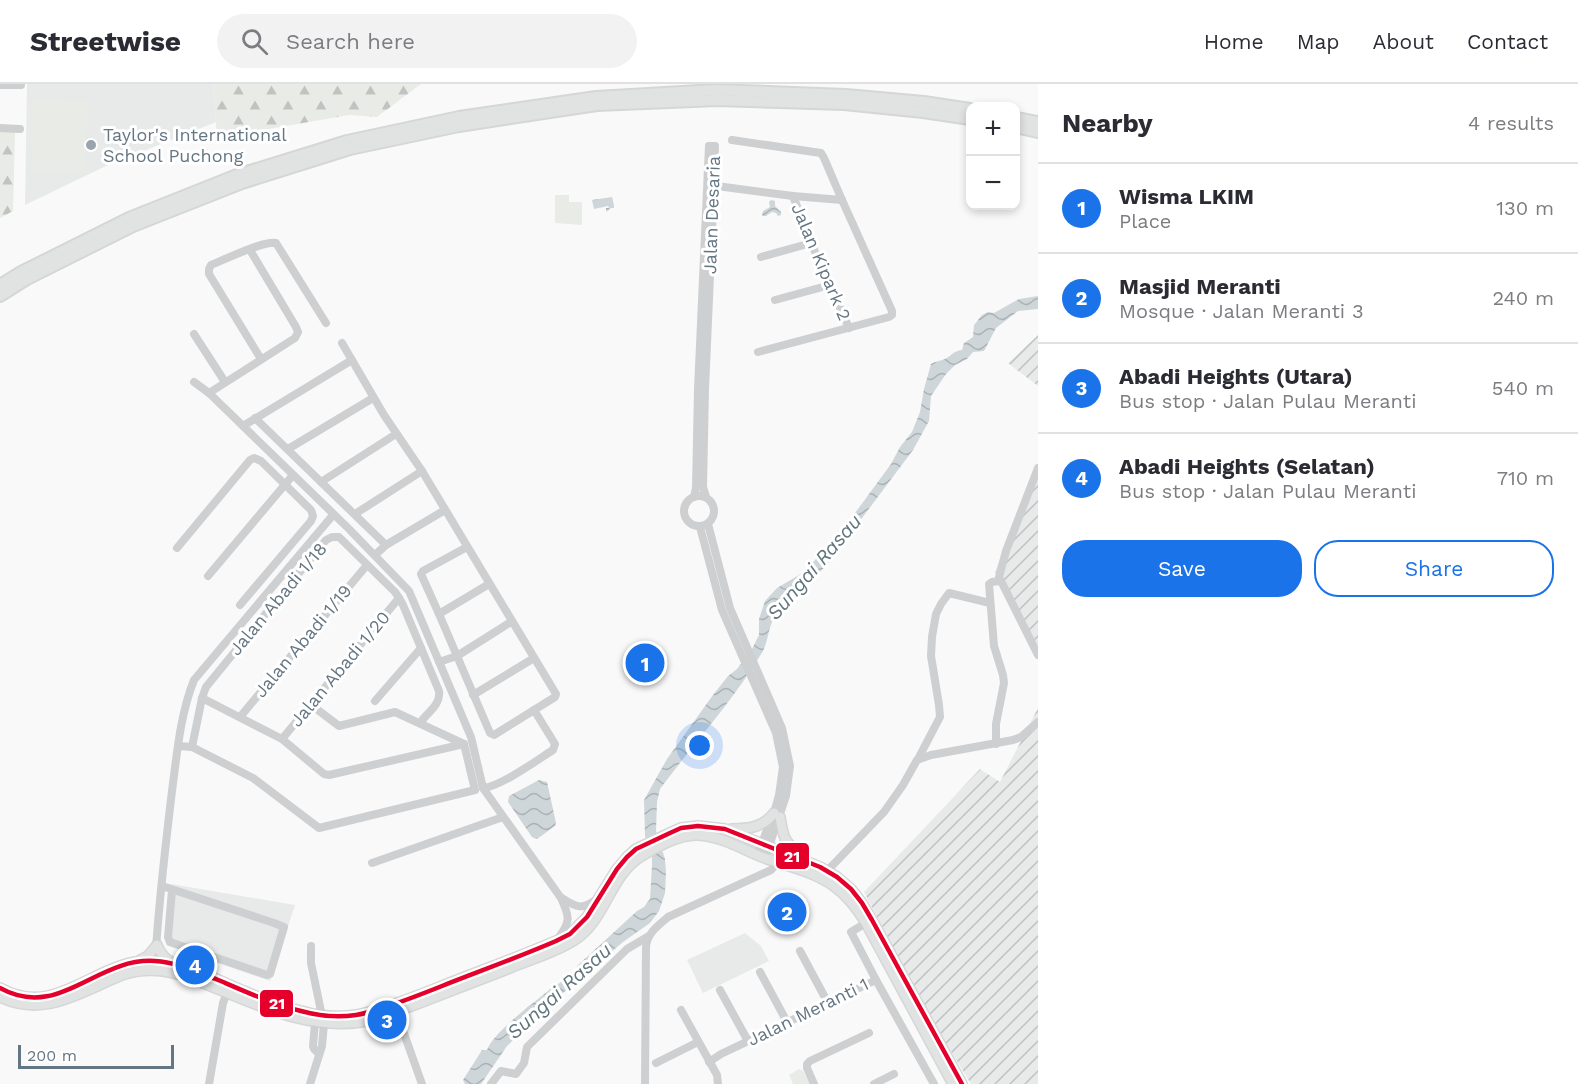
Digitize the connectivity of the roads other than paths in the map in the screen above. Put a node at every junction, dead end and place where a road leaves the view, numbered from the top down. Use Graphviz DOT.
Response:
graph roads {
  1 [pos="0,85"];
  2 [pos="21,86"];
  3 [pos="924,107"];
  4 [pos="966,109"];
  5 [pos="966,118"];
  6 [pos="1020,119"];
  7 [pos="1038,122"];
  8 [pos="0,128"];
  9 [pos="1020,128"];
  10 [pos="20,129"];
  11 [pos="1038,132"];
  12 [pos="732,140"];
  13 [pos="711,185"];
  14 [pos="793,196"];
  15 [pos="842,200"];
  16 [pos="811,243"];
  17 [pos="250,250"];
  18 [pos="761,257"];
  19 [pos="0,285"];
  20 [pos="830,285"];
  21 [pos="0,296"];
  22 [pos="775,300"];
  23 [pos="326,323"];
  24 [pos="849,327"];
  25 [pos="194,334"];
  26 [pos="342,344"];
  27 [pos="758,352"];
  28 [pos="261,359"];
  29 [pos="352,360"];
  30 [pos="194,382"];
  31 [pos="225,382"];
  32 [pos="209,393"];
  33 [pos="373,398"];
  34 [pos="249,422"];
  35 [pos="396,434"];
  36 [pos="288,449"];
  37 [pos="1038,468"];
  38 [pos="422,471"];
  39 [pos="293,475"];
  40 [pos="321,482"];
  41 [pos="284,485"];
  42 [pos="694,497"];
  43 [pos="706,497"];
  44 [pos="445,510"];
  45 [pos="354,513"];
  46 [pos="333,515"];
  47 [pos="704,526"];
  48 [pos="386,545"];
  49 [pos="467,547"];
  50 [pos="177,548"];
  51 [pos="375,555"];
  52 [pos="367,565"];
  53 [pos="208,576"];
  54 [pos="1000,580"];
  55 [pos="489,584"];
  56 [pos="399,598"];
  57 [pos="990,603"];
  58 [pos="240,605"];
  59 [pos="439,614"];
  60 [pos="511,622"];
  61 [pos="421,648"];
  62 [pos="1038,655"];
  63 [pos="457,656"];
  64 [pos="534,658"];
  65 [pos="439,662"];
  66 [pos="473,695"];
  67 [pos="202,698"];
  68 [pos="375,701"];
  69 [pos="310,704"];
  70 [pos="534,710"];
  71 [pos="240,717"];
  72 [pos="423,719"];
  73 [pos="1038,722"];
  74 [pos="282,739"];
  75 [pos="464,744"];
  76 [pos="996,744"];
  77 [pos="178,746"];
  78 [pos="192,747"];
  79 [pos="917,760"];
  80 [pos="479,789"];
  81 [pos="777,815"];
  82 [pos="503,817"];
  83 [pos="725,829"];
  84 [pos="671,836"];
  85 [pos="766,845"];
  86 [pos="782,851"];
  87 [pos="638,853"];
  88 [pos="761,857"];
  89 [pos="777,862"];
  90 [pos="372,863"];
  91 [pos="824,869"];
  92 [pos="162,886"];
  93 [pos="172,890"];
  94 [pos="601,895"];
  95 [pos="561,898"];
  96 [pos="866,923"];
  97 [pos="649,936"];
  98 [pos="556,941"];
  99 [pos="157,945"];
  100 [pos="311,946"];
  101 [pos="800,951"];
  102 [pos="134,962"];
  103 [pos="155,965"];
  104 [pos="178,965"];
  105 [pos="760,972"];
  106 [pos="876,980"];
  107 [pos="0,988"];
  108 [pos="720,990"];
  109 [pos="227,993"];
  110 [pos="0,997"];
  111 [pos="828,1003"];
  112 [pos="681,1010"];
  113 [pos="396,1011"];
  114 [pos="320,1021"];
  115 [pos="788,1022"];
  116 [pos="869,1033"];
  117 [pos="748,1041"];
  118 [pos="698,1042"];
  119 [pos="709,1062"];
  120 [pos="656,1063"];
  121 [pos="894,1074"];
  122 [pos="209,1084"];
  123 [pos="310,1084"];
  124 [pos="422,1084"];
  125 [pos="491,1084"];
  126 [pos="645,1084"];
  127 [pos="718,1084"];
  128 [pos="814,1084"];
  129 [pos="874,1084"];
  130 [pos="934,1084"];
  131 [pos="953,1084"];
  132 [pos="962,1084"];
  1 -- 2 [label="street"];
  3 -- 4 [label="highway"];
  3 -- 5 [label="highway"];
  3 -- 19 [label="highway"];
  3 -- 21 [label="highway"];
  6 -- 7 [label="highway"];
  8 -- 10 [label="street"];
  9 -- 11 [label="highway"];
  12 -- 15 [label="street"];
  13 -- 14 [label="street"];
  13 -- 42 [label="street, Jalan Desaria"];
  13 -- 43 [label="street, Jalan Desaria"];
  14 -- 15 [label="street"];
  14 -- 16 [label="street, Jalan Kipark 2"];
  15 -- 24 [label="street"];
  16 -- 18 [label="street"];
  16 -- 20 [label="street, Jalan Kipark 2"];
  17 -- 23 [label="street"];
  17 -- 28 [label="street"];
  17 -- 28 [label="street"];
  20 -- 22 [label="street"];
  20 -- 24 [label="street, Jalan Kipark 2"];
  24 -- 27 [label="street"];
  25 -- 31 [label="street"];
  26 -- 29 [label="street"];
  28 -- 31 [label="street"];
  29 -- 33 [label="street"];
  29 -- 34 [label="street"];
  30 -- 32 [label="street"];
  31 -- 32 [label="street"];
  32 -- 34 [label="street"];
  33 -- 35 [label="street"];
  33 -- 36 [label="street"];
  34 -- 36 [label="street"];
  34 -- 39 [label="street"];
  35 -- 38 [label="street"];
  35 -- 40 [label="street"];
  36 -- 40 [label="street"];
  37 -- 54 [label="street"];
  38 -- 44 [label="street"];
  38 -- 45 [label="street"];
  39 -- 41 [label="street"];
  39 -- 46 [label="street"];
  40 -- 45 [label="street"];
  41 -- 50 [label="street"];
  41 -- 53 [label="street"];
  41 -- 58 [label="street"];
  42 -- 43 [label="street"];
  42 -- 47 [label="street, Jalan Desaria"];
  43 -- 47 [label="street, Jalan Desaria"];
  44 -- 48 [label="street"];
  44 -- 49 [label="street"];
  45 -- 48 [label="street"];
  46 -- 51 [label="street"];
  46 -- 77 [label="street"];
  47 -- 81 [label="street, Jalan Desaria"];
  47 -- 81 [label="street, Jalan Desaria"];
  48 -- 51 [label="street"];
  49 -- 55 [label="street"];
  49 -- 59 [label="street"];
  51 -- 65 [label="street"];
  52 -- 56 [label="street, Jalan Abadi 1/18"];
  52 -- 67 [label="street, Jalan Abadi 1/18"];
  52 -- 71 [label="street, Jalan Abadi 1/19"];
  54 -- 57 [label="street"];
  54 -- 62 [label="street"];
  55 -- 59 [label="street"];
  55 -- 60 [label="street"];
  56 -- 61 [label="street, Jalan Abadi 1/18"];
  56 -- 69 [label="street, Jalan Abadi 1/20"];
  57 -- 76 [label="street"];
  57 -- 79 [label="street"];
  59 -- 63 [label="street"];
  60 -- 63 [label="street"];
  60 -- 64 [label="street"];
  61 -- 68 [label="street"];
  61 -- 72 [label="street, Jalan Abadi 1/18"];
  63 -- 65 [label="street"];
  63 -- 66 [label="street"];
  64 -- 66 [label="street"];
  64 -- 70 [label="street"];
  65 -- 80 [label="street"];
  66 -- 70 [label="street"];
  67 -- 71 [label="street"];
  67 -- 78 [label="street, Jalan Abadi 1/18"];
  69 -- 74 [label="street, Jalan Abadi 1/20"];
  69 -- 75 [label="street"];
  70 -- 80 [label="street"];
  71 -- 74 [label="street"];
  73 -- 76 [label="street"];
  74 -- 75 [label="street"];
  75 -- 80 [label="street"];
  76 -- 79 [label="street"];
  77 -- 78 [label="street"];
  77 -- 92 [label="street"];
  78 -- 80 [label="street"];
  79 -- 91 [label="street"];
  80 -- 82 [label="street"];
  81 -- 83 [label="main road"];
  81 -- 85 [label="street, Jalan Desaria"];
  81 -- 91 [label="main road"];
  82 -- 90 [label="street"];
  82 -- 95 [label="street"];
  83 -- 84 [label="main road"];
  83 -- 85 [label="main road"];
  84 -- 87 [label="main road"];
  84 -- 88 [label="main road"];
  85 -- 86 [label="main road"];
  85 -- 88 [label="street, Jalan Desaria"];
  86 -- 89 [label="street"];
  86 -- 91 [label="main road"];
  87 -- 94 [label="main road"];
  87 -- 113 [label="main road"];
  88 -- 89 [label="main road"];
  89 -- 96 [label="main road"];
  89 -- 97 [label="street"];
  91 -- 132 [label="main road"];
  92 -- 93 [label="street"];
  92 -- 99 [label="street"];
  93 -- 93 [label="street"];
  94 -- 95 [label="street"];
  94 -- 98 [label="main road"];
  95 -- 98 [label="street"];
  96 -- 106 [label="street, Jalan Meranti 1"];
  96 -- 131 [label="main road"];
  97 -- 125 [label="street"];
  97 -- 126 [label="street"];
  98 -- 114 [label="main road"];
  99 -- 102 [label="main road"];
  99 -- 103 [label="street"];
  99 -- 104 [label="main road"];
  100 -- 114 [label="street"];
  101 -- 111 [label="street"];
  102 -- 103 [label="main road"];
  102 -- 107 [label="main road"];
  103 -- 104 [label="main road"];
  103 -- 109 [label="main road"];
  103 -- 110 [label="main road"];
  104 -- 114 [label="main road"];
  105 -- 115 [label="street"];
  106 -- 111 [label="street, Jalan Meranti 1"];
  106 -- 130 [label="street"];
  108 -- 117 [label="street"];
  109 -- 114 [label="main road"];
  109 -- 122 [label="street"];
  111 -- 115 [label="street, Jalan Meranti 1"];
  112 -- 118 [label="street"];
  113 -- 114 [label="main road"];
  113 -- 124 [label="street"];
  114 -- 123 [label="street"];
  115 -- 117 [label="street, Jalan Meranti 1"];
  116 -- 128 [label="street"];
  117 -- 119 [label="street, Jalan Meranti 1"];
  118 -- 119 [label="street"];
  118 -- 120 [label="street"];
  119 -- 127 [label="street"];
  121 -- 129 [label="street"];
}
